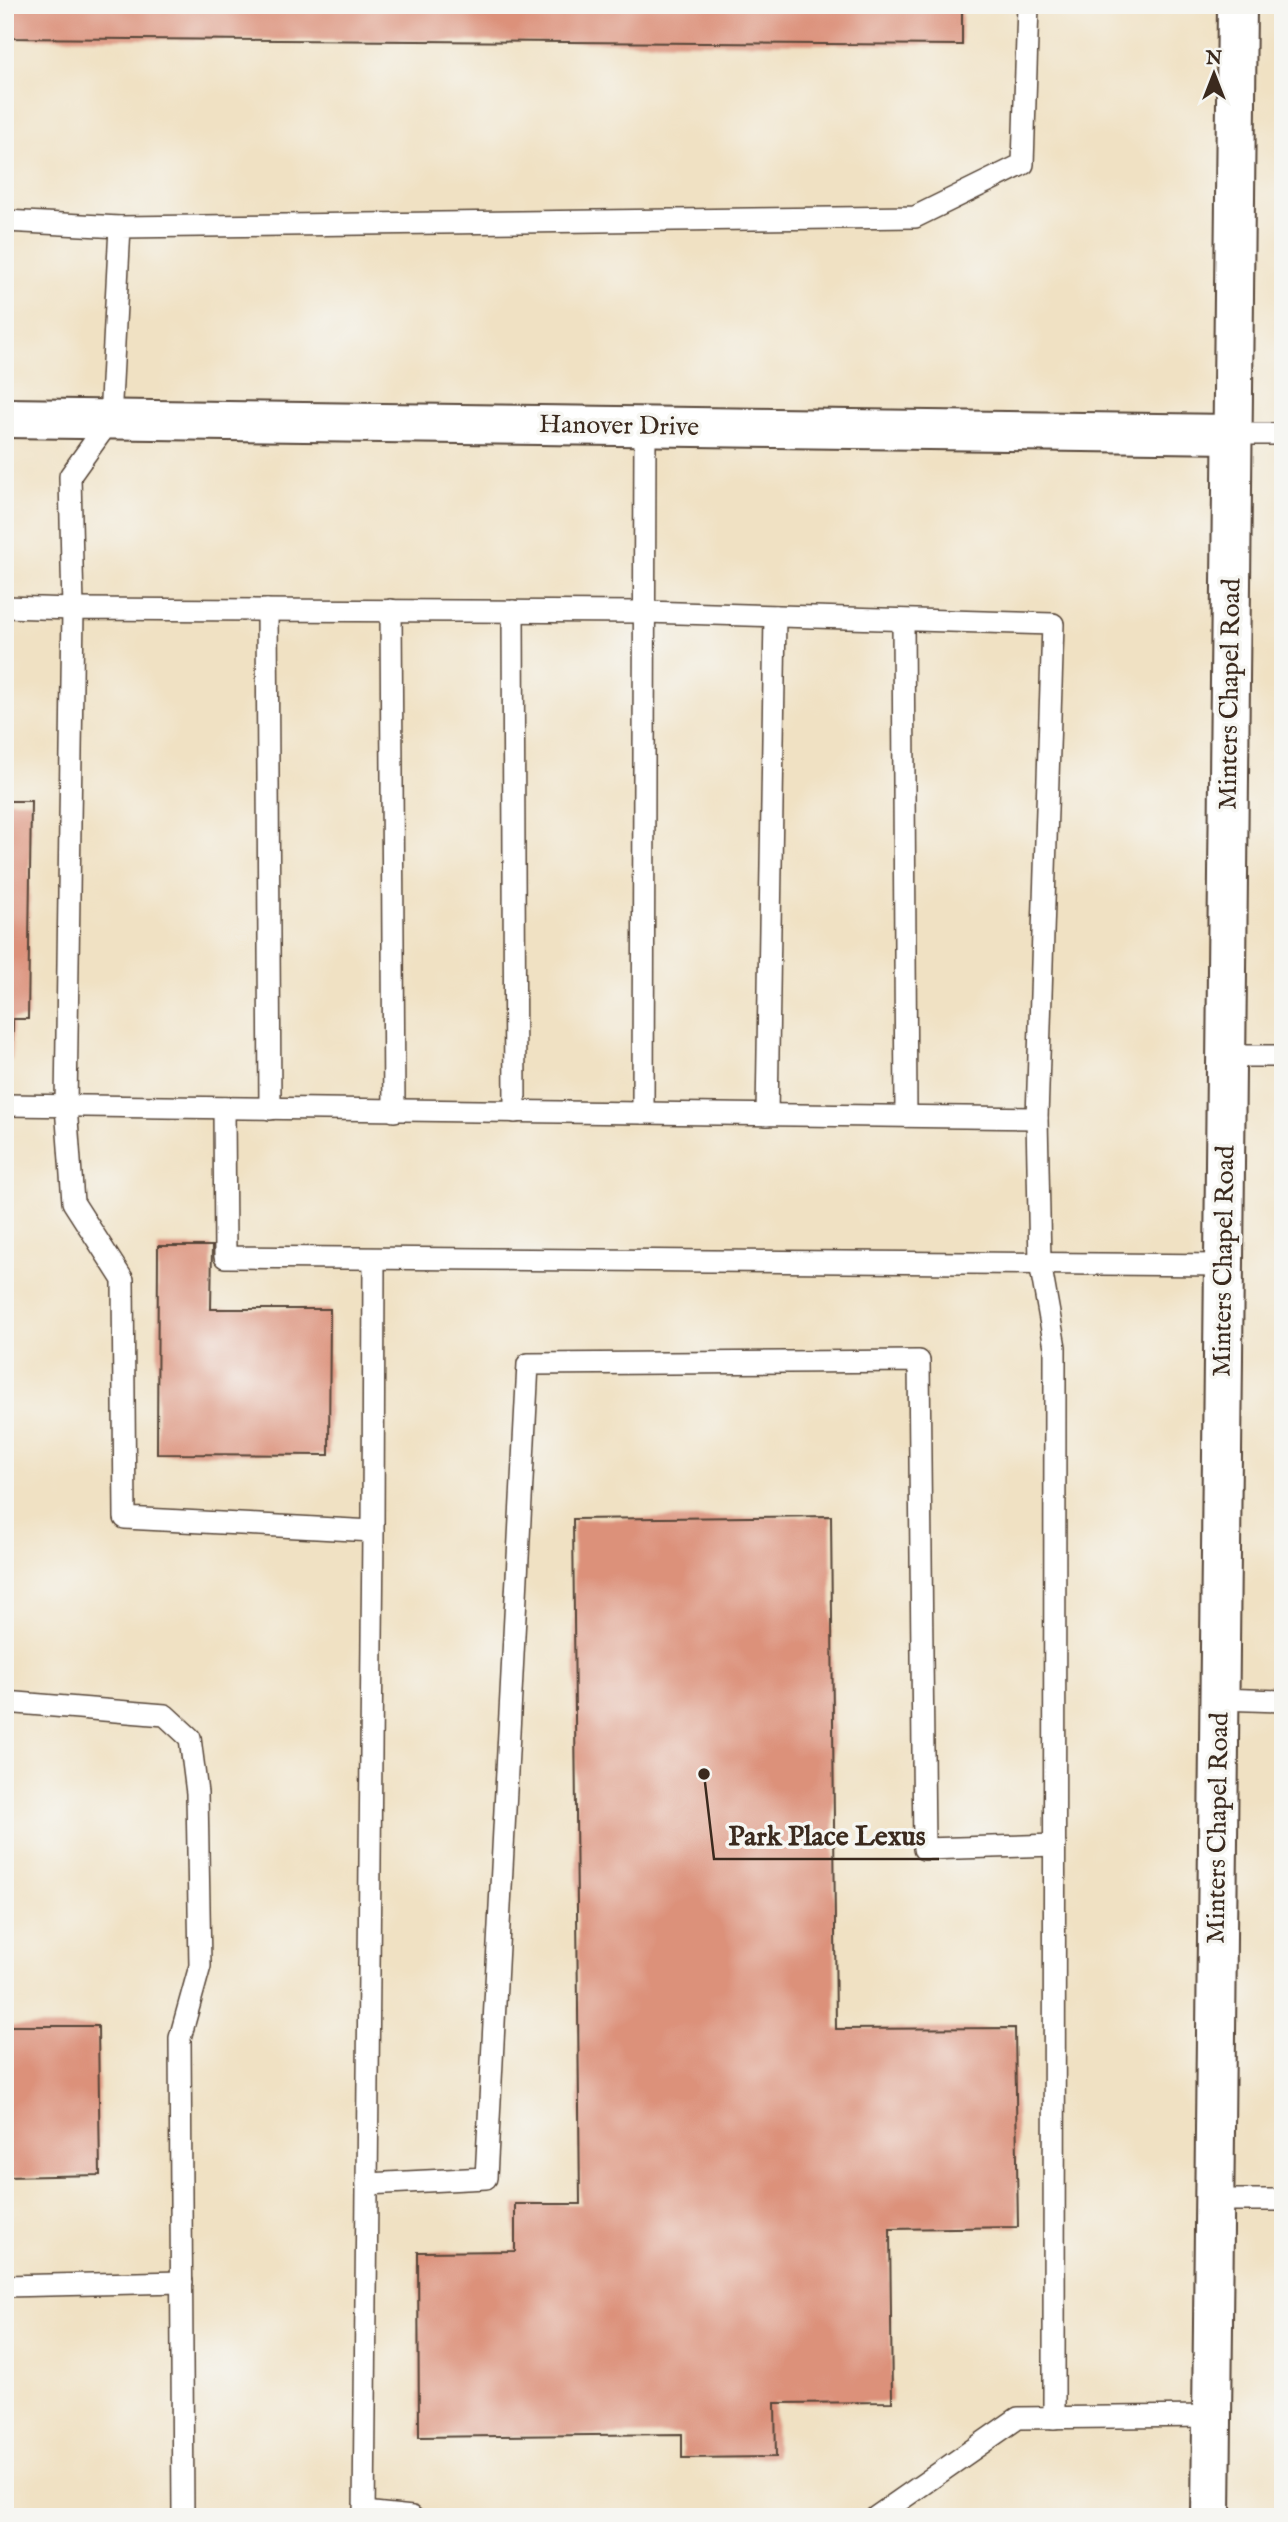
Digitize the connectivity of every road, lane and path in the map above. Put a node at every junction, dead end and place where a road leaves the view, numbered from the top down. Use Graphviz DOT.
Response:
graph roads {
  1 [pos="1028,5"];
  2 [pos="1237,5"];
  3 [pos="5,221"];
  4 [pos="120,227"];
  5 [pos="5,418"];
  6 [pos="110,420"];
  7 [pos="645,426"];
  8 [pos="1232,434"];
  9 [pos="1283,434"];
  10 [pos="5,607"];
  11 [pos="73,609"];
  12 [pos="267,610"];
  13 [pos="391,610"];
  14 [pos="513,611"];
  15 [pos="645,612"];
  16 [pos="775,616"];
  17 [pos="903,620"];
  18 [pos="1226,1056"];
  19 [pos="1283,1056"];
  20 [pos="5,1105"];
  21 [pos="66,1106"];
  22 [pos="224,1108"];
  23 [pos="270,1109"];
  24 [pos="394,1111"];
  25 [pos="515,1112"];
  26 [pos="643,1114"];
  27 [pos="767,1115"];
  28 [pos="906,1116"];
  29 [pos="1037,1118"];
  30 [pos="374,1259"];
  31 [pos="1040,1263"];
  32 [pos="1224,1265"];
  33 [pos="373,1531"];
  34 [pos="1219,1699"];
  35 [pos="1283,1701"];
  36 [pos="5,1702"];
  37 [pos="1055,1845"];
  38 [pos="367,2184"];
  39 [pos="1214,2200"];
  40 [pos="1283,2200"];
  41 [pos="182,2282"];
  42 [pos="5,2286"];
  43 [pos="1212,2416"];
  44 [pos="1054,2418"];
  45 [pos="364,2514"];
  46 [pos="183,2517"];
  47 [pos="412,2517"];
  48 [pos="876,2517"];
  49 [pos="1211,2517"];
  1 -- 4 [label="lane"];
  2 -- 8 [label="street, Minters Chapel Road"];
  3 -- 4 [label="lane"];
  4 -- 6 [label="lane"];
  5 -- 6 [label="street, Hanover Drive"];
  6 -- 7 [label="street, Hanover Drive"];
  6 -- 11 [label="lane"];
  7 -- 8 [label="street, Hanover Drive"];
  7 -- 15 [label="lane"];
  8 -- 9 [label="lane"];
  8 -- 18 [label="street, Minters Chapel Road"];
  10 -- 11 [label="lane"];
  11 -- 12 [label="lane"];
  11 -- 21 [label="lane"];
  12 -- 13 [label="lane"];
  12 -- 23 [label="lane"];
  13 -- 14 [label="lane"];
  13 -- 24 [label="lane"];
  14 -- 15 [label="lane"];
  14 -- 25 [label="lane"];
  15 -- 16 [label="lane"];
  15 -- 26 [label="lane"];
  16 -- 17 [label="lane"];
  16 -- 27 [label="lane"];
  17 -- 28 [label="lane"];
  17 -- 29 [label="lane"];
  18 -- 19 [label="lane"];
  18 -- 32 [label="street, Minters Chapel Road"];
  20 -- 21 [label="lane"];
  21 -- 22 [label="lane"];
  21 -- 33 [label="lane"];
  22 -- 23 [label="lane"];
  22 -- 30 [label="lane"];
  23 -- 24 [label="lane"];
  24 -- 25 [label="lane"];
  25 -- 26 [label="lane"];
  26 -- 27 [label="lane"];
  27 -- 28 [label="lane"];
  28 -- 29 [label="lane"];
  29 -- 31 [label="lane"];
  30 -- 31 [label="lane"];
  30 -- 33 [label="lane"];
  31 -- 32 [label="lane"];
  31 -- 37 [label="lane"];
  32 -- 34 [label="street, Minters Chapel Road"];
  33 -- 38 [label="lane"];
  34 -- 35 [label="lane"];
  34 -- 39 [label="street, Minters Chapel Road"];
  36 -- 41 [label="lane"];
  37 -- 38 [label="lane"];
  37 -- 44 [label="lane"];
  38 -- 45 [label="lane"];
  39 -- 40 [label="lane"];
  39 -- 43 [label="street, Minters Chapel Road"];
  41 -- 42 [label="lane"];
  41 -- 46 [label="lane"];
  43 -- 44 [label="lane"];
  43 -- 49 [label="street, Minters Chapel Road"];
  44 -- 48 [label="lane"];
  45 -- 47 [label="lane"];
}
